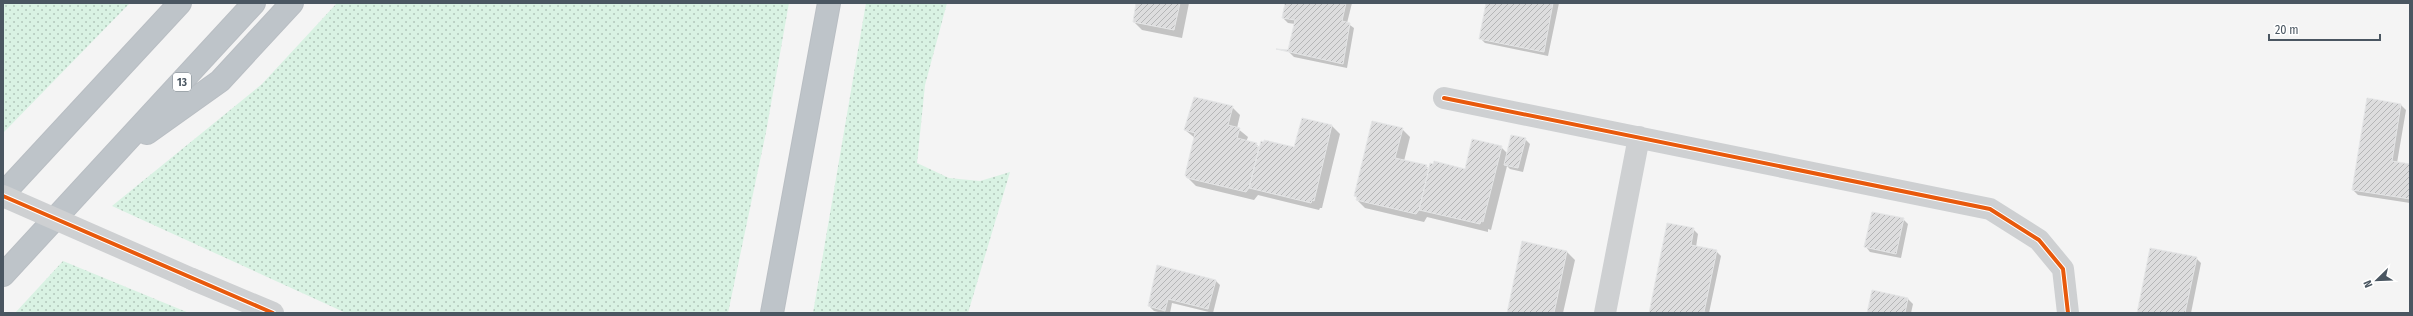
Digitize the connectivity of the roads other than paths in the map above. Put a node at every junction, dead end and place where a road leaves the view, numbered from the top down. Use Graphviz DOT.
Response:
graph roads {
  1 [pos="180,3"];
  2 [pos="254,3"];
  3 [pos="292,3"];
  4 [pos="829,3"];
  5 [pos="1444,98"];
  6 [pos="1639,137"];
  7 [pos="109,160"];
  8 [pos="3,195"];
  9 [pos="3,275"];
  10 [pos="273,313"];
  11 [pos="772,313"];
  12 [pos="1605,313"];
  13 [pos="2068,313"];
  1 -- 8 [label="highway"];
  2 -- 7 [label="highway, 13"];
  3 -- 7 [label="highway"];
  4 -- 11 [label="highway"];
  5 -- 6 [label="street"];
  6 -- 12 [label="street"];
  6 -- 13 [label="street"];
  7 -- 9 [label="highway, 13"];
  8 -- 10 [label="street, bridge"];
}
